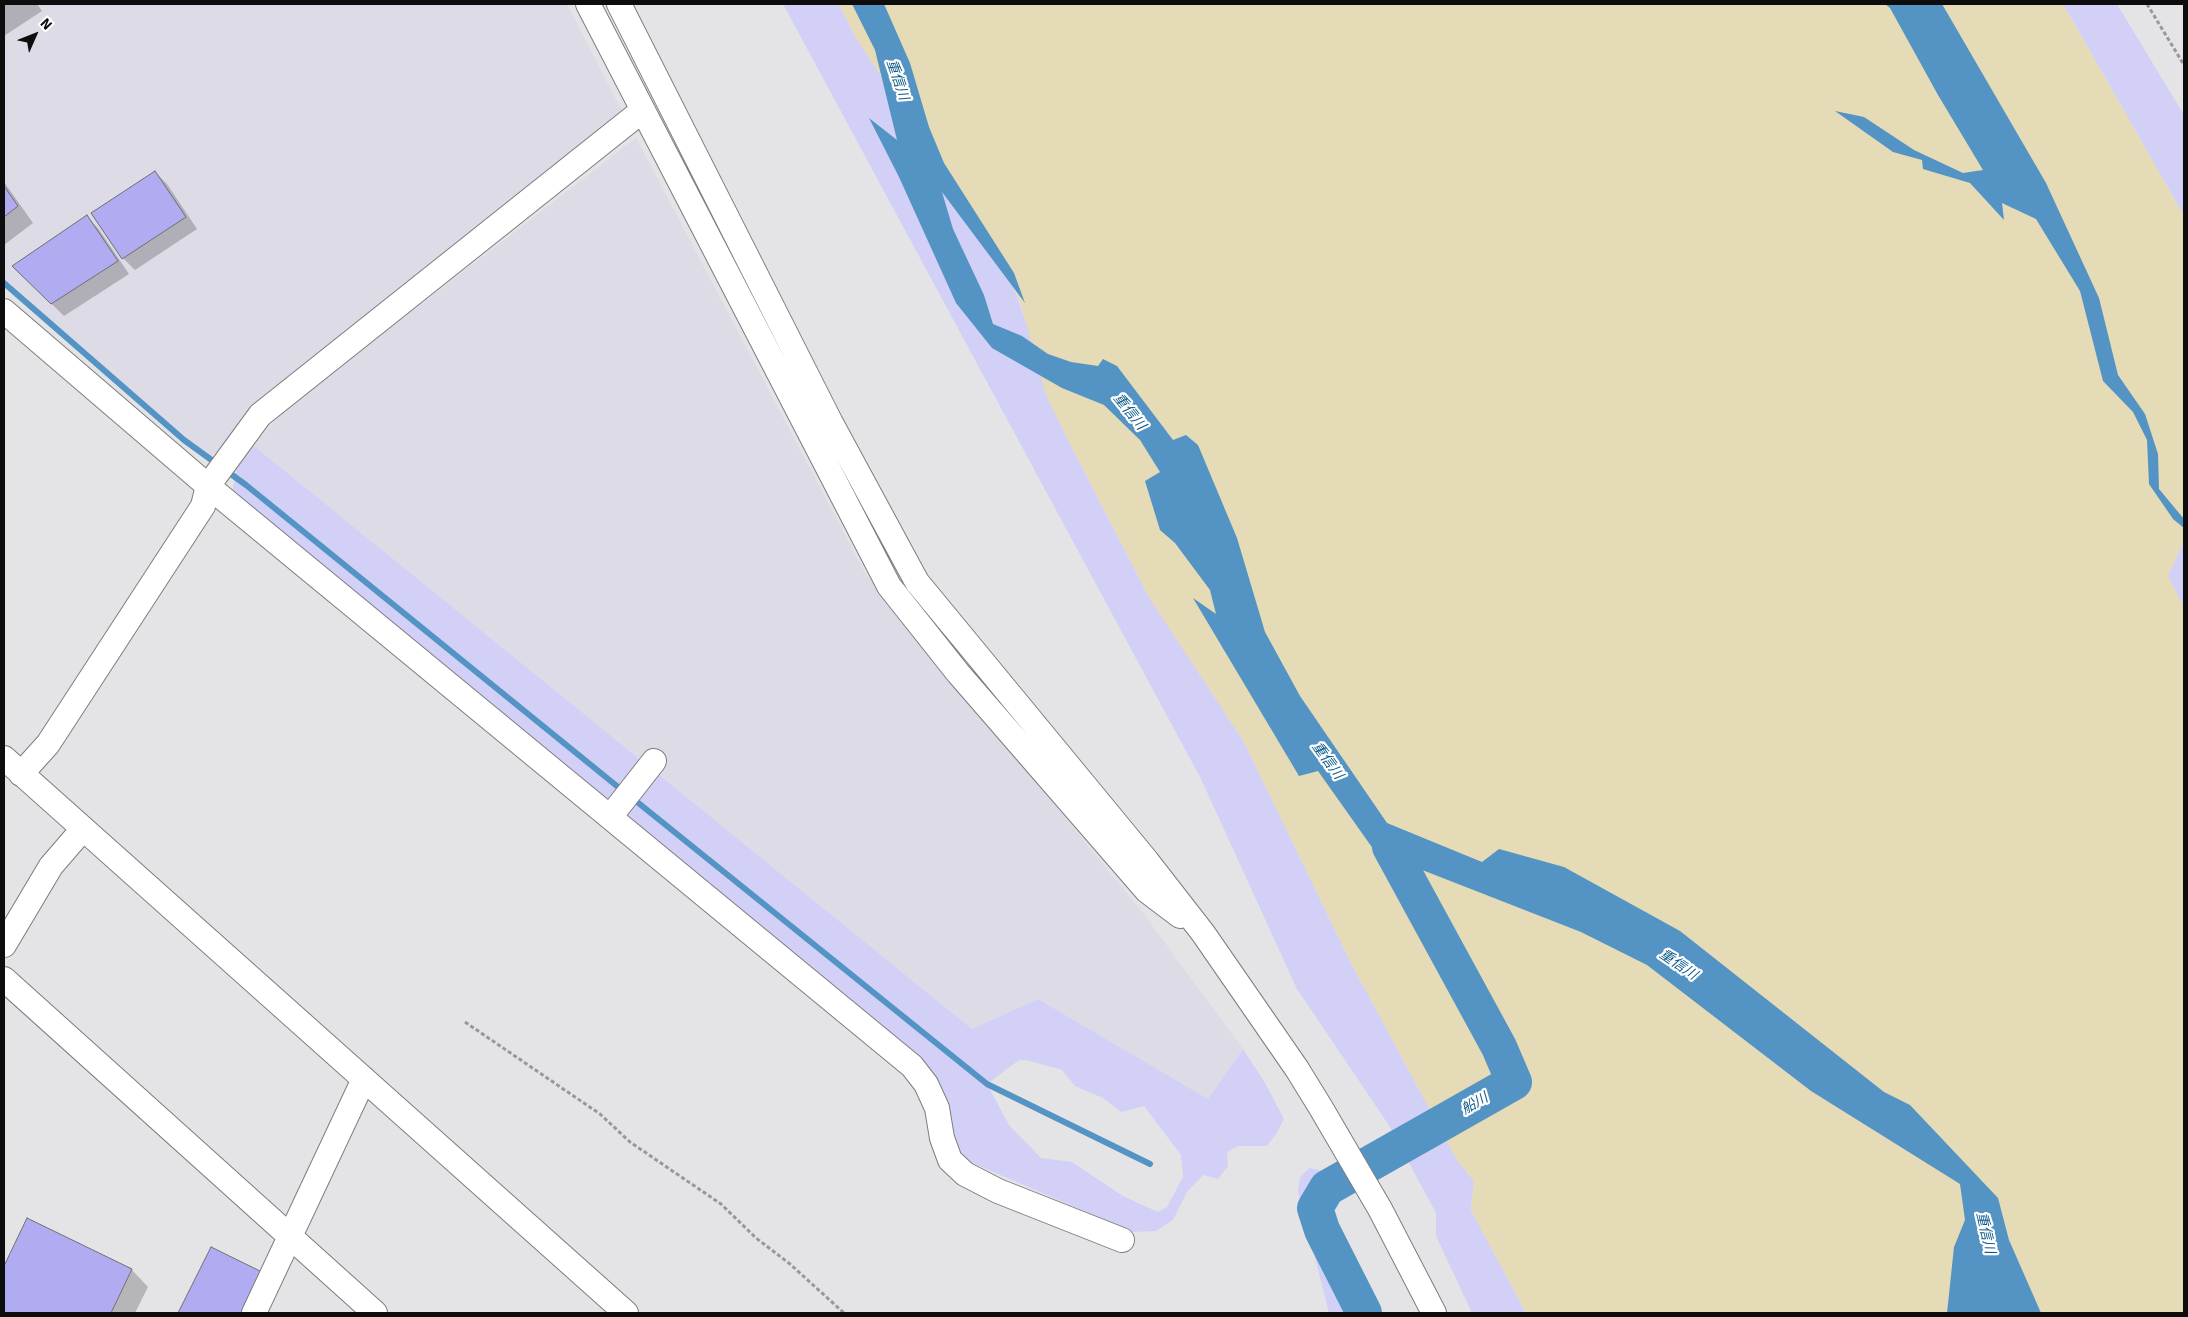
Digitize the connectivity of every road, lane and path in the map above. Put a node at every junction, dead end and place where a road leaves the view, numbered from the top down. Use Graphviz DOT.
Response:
graph roads {
  1 [pos="588,4"];
  2 [pos="619,4"];
  3 [pos="2147,4"];
  4 [pos="2184,65"];
  5 [pos="643,110"];
  6 [pos="4,311"];
  7 [pos="208,486"];
  8 [pos="4,758"];
  9 [pos="652,763"];
  10 [pos="21,774"];
  11 [pos="613,814"];
  12 [pos="83,829"];
  13 [pos="1203,934"];
  14 [pos="4,945"];
  15 [pos="4,979"];
  16 [pos="465,1022"];
  17 [pos="364,1079"];
  18 [pos="290,1237"];
  19 [pos="1122,1240"];
  20 [pos="254,1313"];
  21 [pos="375,1313"];
  22 [pos="626,1313"];
  23 [pos="844,1313"];
  24 [pos="1434,1313"];
  1 -- 5 [label="street"];
  2 -- 13 [label="street"];
  3 -- 4 [label="path"];
  5 -- 7 [label="street"];
  5 -- 13 [label="street"];
  6 -- 7 [label="street"];
  7 -- 10 [label="street"];
  7 -- 11 [label="street"];
  8 -- 10 [label="street"];
  9 -- 11 [label="street"];
  10 -- 12 [label="street"];
  11 -- 19 [label="street"];
  12 -- 14 [label="street"];
  12 -- 17 [label="street"];
  13 -- 24 [label="street"];
  15 -- 18 [label="street"];
  16 -- 23 [label="path"];
  17 -- 18 [label="street"];
  17 -- 22 [label="street"];
  18 -- 20 [label="street"];
  18 -- 21 [label="street"];
}
